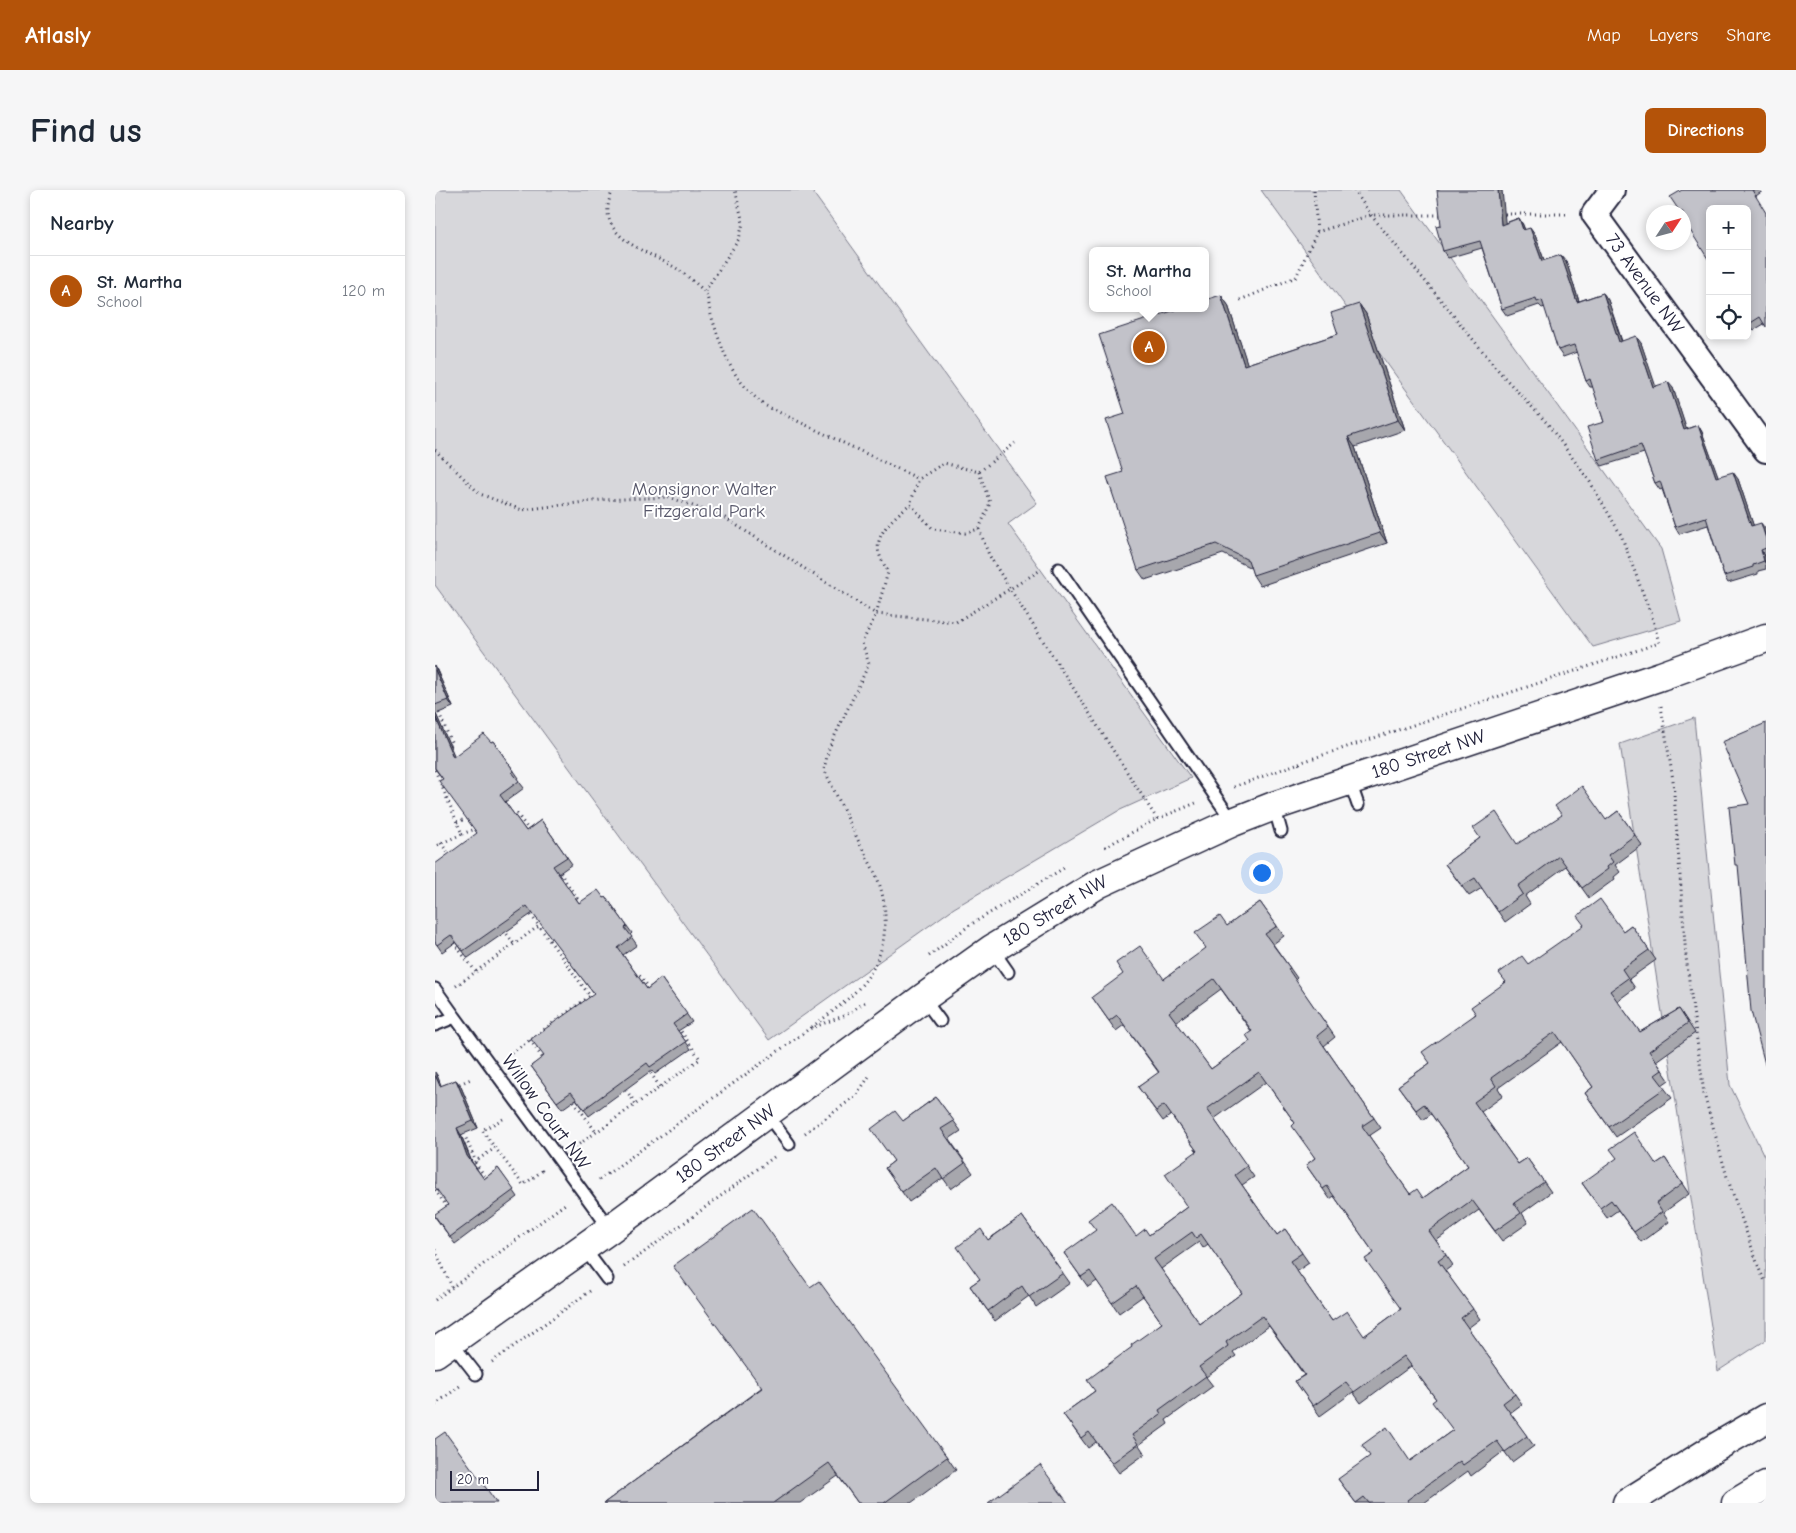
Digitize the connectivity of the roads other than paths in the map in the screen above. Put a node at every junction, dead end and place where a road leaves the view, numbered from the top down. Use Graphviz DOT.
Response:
graph roads {
  1 [pos="1612,190"];
  2 [pos="1766,450"];
  3 [pos="1059,569"];
  4 [pos="1766,638"];
  5 [pos="1349,780"];
  6 [pos="1358,805"];
  7 [pos="1233,822"];
  8 [pos="992,949"];
  9 [pos="1008,972"];
  10 [pos="435,989"];
  11 [pos="923,998"];
  12 [pos="455,1017"];
  13 [pos="940,1021"];
  14 [pos="435,1025"];
  15 [pos="766,1113"];
  16 [pos="789,1144"];
  17 [pos="610,1229"];
  18 [pos="583,1247"];
  19 [pos="607,1279"];
  20 [pos="443,1347"];
  21 [pos="475,1374"];
  22 [pos="1766,1418"];
  23 [pos="1766,1485"];
  24 [pos="1627,1503"];
  25 [pos="1736,1503"];
  1 -- 2 [label="street, 73 Avenue NW"];
  3 -- 7 [label="lane"];
  4 -- 5 [label="street, 180 Street NW"];
  5 -- 6 [label="lane"];
  5 -- 7 [label="street, 180 Street NW"];
  7 -- 8 [label="street, 180 Street NW"];
  8 -- 9 [label="lane"];
  8 -- 11 [label="street, 180 Street NW"];
  10 -- 12 [label="lane, Willow Court NW"];
  11 -- 13 [label="lane"];
  11 -- 15 [label="street, 180 Street NW"];
  12 -- 14 [label="lane"];
  12 -- 17 [label="lane, Willow Court NW"];
  15 -- 16 [label="lane"];
  15 -- 17 [label="street, 180 Street NW"];
  17 -- 18 [label="street, 180 Street NW"];
  18 -- 19 [label="lane"];
  18 -- 20 [label="street, 180 Street NW"];
  20 -- 21 [label="lane"];
  22 -- 24 [label="street"];
  23 -- 25 [label="street"];
}
